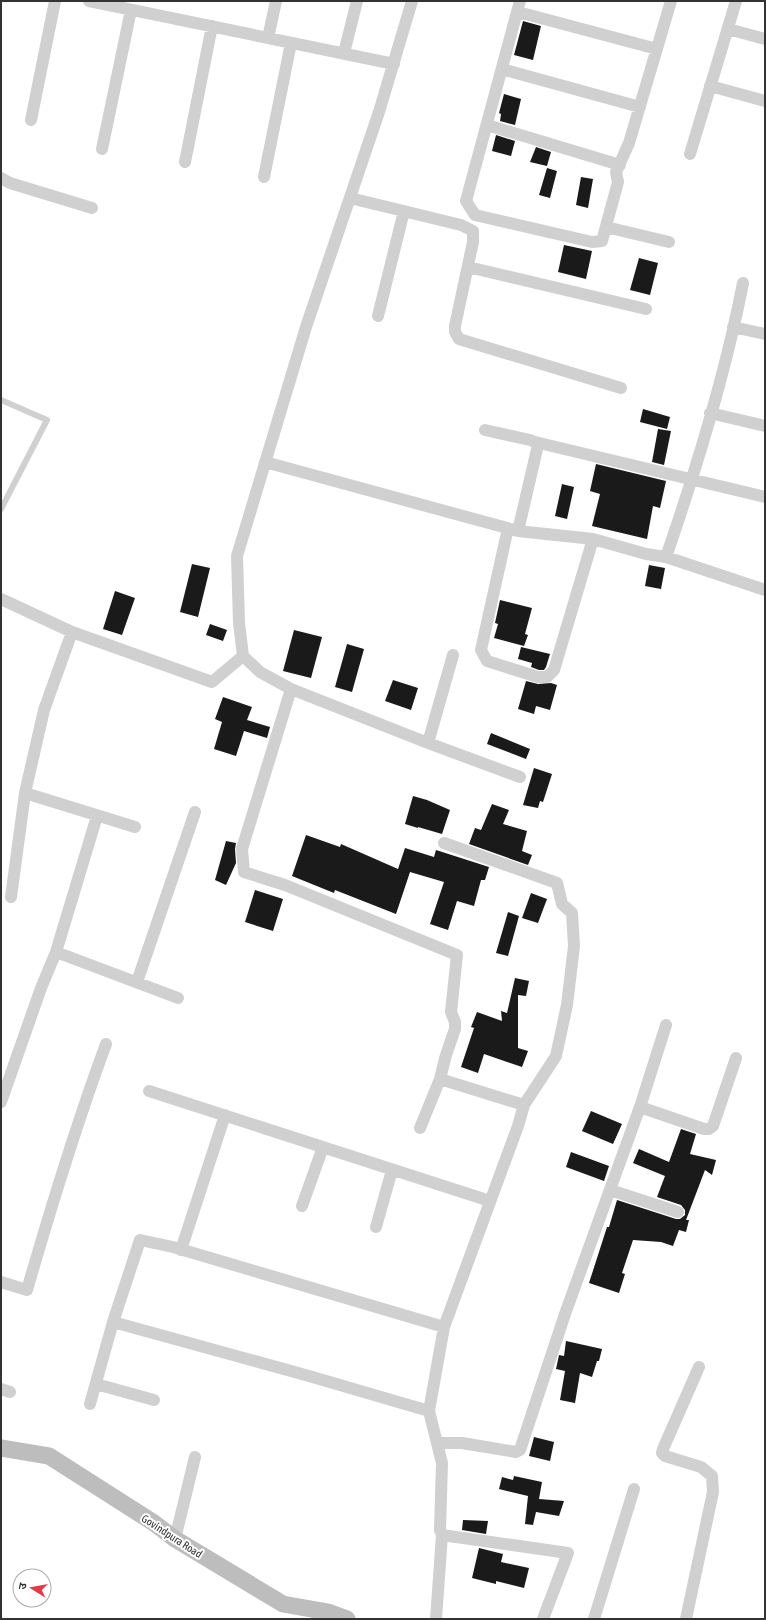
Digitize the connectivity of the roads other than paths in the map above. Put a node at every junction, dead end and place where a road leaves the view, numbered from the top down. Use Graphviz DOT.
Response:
graph roads {
  1 [pos="55,1"];
  2 [pos="89,1"];
  3 [pos="276,1"];
  4 [pos="357,1"];
  5 [pos="412,1"];
  6 [pos="671,1"];
  7 [pos="736,1"];
  8 [pos="519,6"];
  9 [pos="131,10"];
  10 [pos="212,26"];
  11 [pos="728,29"];
  12 [pos="268,38"];
  13 [pos="765,39"];
  14 [pos="291,42"];
  15 [pos="657,49"];
  16 [pos="344,53"];
  17 [pos="394,64"];
  18 [pos="502,69"];
  19 [pos="710,86"];
  20 [pos="765,101"];
  21 [pos="640,107"];
  22 [pos="31,120"];
  23 [pos="486,125"];
  24 [pos="102,149"];
  25 [pos="690,154"];
  26 [pos="185,162"];
  27 [pos="620,164"];
  28 [pos="264,177"];
  29 [pos="1,178"];
  30 [pos="350,198"];
  31 [pos="92,208"];
  32 [pos="404,211"];
  33 [pos="606,227"];
  34 [pos="669,242"];
  35 [pos="468,266"];
  36 [pos="743,283"];
  37 [pos="646,309"];
  38 [pos="378,316"];
  39 [pos="733,327"];
  40 [pos="765,334"];
  41 [pos="621,388"];
  42 [pos="1,400"];
  43 [pos="710,414"];
  44 [pos="765,426"];
  45 [pos="485,430"];
  46 [pos="535,442"];
  47 [pos="265,462"];
  48 [pos="693,479"];
  49 [pos="765,498"];
  50 [pos="1,510"];
  51 [pos="513,530"];
  52 [pos="593,540"];
  53 [pos="666,557"];
  54 [pos="765,590"];
  55 [pos="1,599"];
  56 [pos="72,632"];
  57 [pos="453,655"];
  58 [pos="242,656"];
  59 [pos="291,689"];
  60 [pos="428,743"];
  61 [pos="520,777"];
  62 [pos="25,793"];
  63 [pos="195,812"];
  64 [pos="97,816"];
  65 [pos="135,827"];
  66 [pos="444,843"];
  67 [pos="11,897"];
  68 [pos="56,952"];
  69 [pos="137,982"];
  70 [pos="178,998"];
  71 [pos="666,1025"];
  72 [pos="106,1044"];
  73 [pos="736,1058"];
  74 [pos="440,1079"];
  75 [pos="149,1091"];
  76 [pos="1,1102"];
  77 [pos="524,1105"];
  78 [pos="640,1107"];
  79 [pos="225,1115"];
  80 [pos="420,1128"];
  81 [pos="323,1147"];
  82 [pos="392,1170"];
  83 [pos="610,1190"];
  84 [pos="490,1201"];
  85 [pos="302,1206"];
  86 [pos="678,1212"];
  87 [pos="376,1227"];
  88 [pos="181,1250"];
  89 [pos="1,1282"];
  90 [pos="113,1322"];
  91 [pos="444,1327"];
  92 [pos="699,1367"];
  93 [pos="96,1384"];
  94 [pos="154,1400"];
  95 [pos="90,1404"];
  96 [pos="429,1411"];
  97 [pos="437,1443"];
  98 [pos="1,1448"];
  99 [pos="195,1457"];
  100 [pos="634,1489"];
  101 [pos="442,1535"];
  102 [pos="175,1539"];
  103 [pos="347,1619"];
  104 [pos="436,1619"];
  105 [pos="543,1619"];
  106 [pos="594,1619"];
  107 [pos="686,1619"];
  1 -- 22 [label="street"];
  2 -- 9 [label="street"];
  3 -- 12 [label="street"];
  4 -- 16 [label="street"];
  5 -- 17 [label="street"];
  6 -- 15 [label="street"];
  7 -- 11 [label="street"];
  8 -- 15 [label="street"];
  8 -- 18 [label="street"];
  9 -- 10 [label="street"];
  9 -- 24 [label="street"];
  10 -- 12 [label="street"];
  10 -- 26 [label="street"];
  11 -- 13 [label="street"];
  11 -- 19 [label="street"];
  12 -- 14 [label="street"];
  14 -- 16 [label="street"];
  14 -- 28 [label="street"];
  15 -- 21 [label="street"];
  16 -- 17 [label="street"];
  17 -- 30 [label="street"];
  18 -- 21 [label="street"];
  18 -- 23 [label="street"];
  19 -- 20 [label="street"];
  19 -- 25 [label="street"];
  21 -- 27 [label="street"];
  23 -- 27 [label="street"];
  23 -- 33 [label="street"];
  27 -- 33 [label="street"];
  29 -- 31 [label="street"];
  30 -- 32 [label="street"];
  30 -- 47 [label="street"];
  32 -- 35 [label="street"];
  32 -- 38 [label="street"];
  33 -- 34 [label="street"];
  35 -- 37 [label="street"];
  35 -- 41 [label="street"];
  36 -- 39 [label="street"];
  39 -- 40 [label="street"];
  39 -- 43 [label="street"];
  42 -- 50 [label="lane"];
  43 -- 44 [label="street"];
  43 -- 48 [label="street"];
  45 -- 46 [label="street"];
  46 -- 48 [label="street"];
  46 -- 51 [label="street"];
  47 -- 51 [label="street"];
  47 -- 58 [label="street"];
  48 -- 49 [label="street"];
  48 -- 53 [label="street"];
  51 -- 52 [label="street"];
  51 -- 52 [label="street"];
  52 -- 53 [label="street"];
  53 -- 54 [label="street"];
  55 -- 56 [label="street"];
  56 -- 58 [label="street"];
  56 -- 62 [label="street"];
  57 -- 60 [label="street"];
  58 -- 59 [label="street"];
  59 -- 60 [label="street"];
  59 -- 74 [label="street"];
  60 -- 61 [label="street"];
  62 -- 64 [label="street"];
  62 -- 67 [label="street"];
  63 -- 69 [label="street"];
  64 -- 65 [label="street"];
  64 -- 68 [label="street"];
  66 -- 77 [label="street"];
  68 -- 69 [label="street"];
  68 -- 76 [label="street"];
  69 -- 70 [label="street"];
  71 -- 78 [label="street"];
  72 -- 89 [label="street"];
  73 -- 78 [label="street"];
  74 -- 77 [label="street"];
  74 -- 80 [label="street"];
  75 -- 79 [label="street"];
  77 -- 84 [label="street"];
  78 -- 83 [label="street"];
  79 -- 81 [label="street"];
  79 -- 88 [label="street"];
  81 -- 82 [label="street"];
  81 -- 85 [label="street"];
  82 -- 84 [label="street"];
  82 -- 87 [label="street"];
  83 -- 86 [label="street"];
  83 -- 97 [label="street"];
  84 -- 91 [label="street"];
  88 -- 90 [label="street"];
  88 -- 91 [label="street"];
  90 -- 93 [label="street"];
  90 -- 96 [label="street"];
  91 -- 96 [label="street"];
  92 -- 107 [label="street"];
  93 -- 94 [label="street"];
  93 -- 95 [label="street"];
  96 -- 97 [label="street"];
  97 -- 101 [label="street"];
  98 -- 102 [label="street, Govindpura Road"];
  99 -- 102 [label="street"];
  100 -- 106 [label="street"];
  101 -- 104 [label="street"];
  101 -- 105 [label="street"];
  102 -- 103 [label="street, Govindpura Road"];
}
